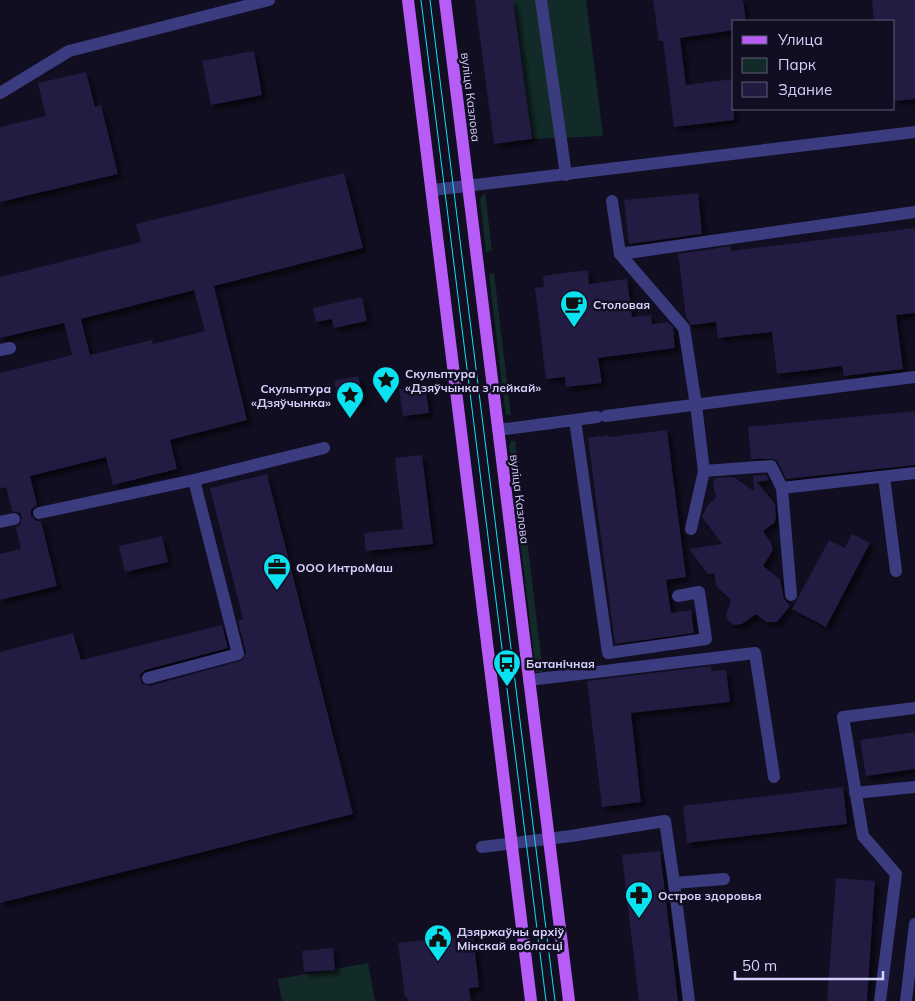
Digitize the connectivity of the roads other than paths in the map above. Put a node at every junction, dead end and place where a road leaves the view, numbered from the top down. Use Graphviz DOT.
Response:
graph roads {
  1 [pos="269,0"];
  2 [pos="408,0"];
  3 [pos="445,0"];
  4 [pos="541,0"];
  5 [pos="0,92"];
  6 [pos="915,132"];
  7 [pos="566,175"];
  8 [pos="469,186"];
  9 [pos="433,190"];
  10 [pos="612,201"];
  11 [pos="915,212"];
  12 [pos="620,254"];
  13 [pos="915,377"];
  14 [pos="696,405"];
  15 [pos="575,420"];
  16 [pos="498,430"];
  17 [pos="324,448"];
  18 [pos="704,471"];
  19 [pos="915,473"];
  20 [pos="884,477"];
  21 [pos="194,480"];
  22 [pos="782,488"];
  23 [pos="39,513"];
  24 [pos="14,519"];
  25 [pos="0,522"];
  26 [pos="691,529"];
  27 [pos="896,571"];
  28 [pos="791,595"];
  29 [pos="678,596"];
  30 [pos="148,678"];
  31 [pos="529,680"];
  32 [pos="915,708"];
  33 [pos="774,777"];
  34 [pos="915,788"];
  35 [pos="855,793"];
  36 [pos="549,839"];
  37 [pos="510,844"];
  38 [pos="482,847"];
  39 [pos="724,879"];
  40 [pos="674,883"];
  41 [pos="915,924"];
  42 [pos="531,1001"];
  43 [pos="568,1001"];
  44 [pos="688,1001"];
  45 [pos="880,1001"];
  46 [pos="906,1001"];
  1 -- 5 [label="lane"];
  2 -- 9 [label="main road"];
  3 -- 8 [label="main road, вуліца Казлова"];
  4 -- 7 [label="lane"];
  6 -- 7 [label="lane"];
  7 -- 8 [label="lane"];
  8 -- 9 [label="lane"];
  8 -- 16 [label="main road, вуліца Казлова"];
  9 -- 37 [label="main road"];
  10 -- 12 [label="lane"];
  11 -- 12 [label="lane"];
  12 -- 14 [label="lane"];
  13 -- 14 [label="lane"];
  14 -- 15 [label="lane"];
  14 -- 18 [label="lane"];
  15 -- 16 [label="lane"];
  15 -- 29 [label="lane"];
  16 -- 31 [label="main road, вуліца Казлова"];
  17 -- 21 [label="lane"];
  18 -- 22 [label="lane"];
  18 -- 26 [label="lane"];
  19 -- 20 [label="lane"];
  20 -- 22 [label="lane"];
  20 -- 27 [label="lane"];
  21 -- 23 [label="lane"];
  21 -- 30 [label="lane"];
  22 -- 28 [label="lane"];
  24 -- 25 [label="lane"];
  31 -- 33 [label="lane"];
  31 -- 36 [label="main road, вуліца Казлова"];
  32 -- 35 [label="lane"];
  34 -- 35 [label="lane"];
  35 -- 45 [label="lane"];
  36 -- 37 [label="lane"];
  36 -- 40 [label="lane"];
  36 -- 43 [label="main road, вуліца Казлова"];
  37 -- 38 [label="lane"];
  37 -- 42 [label="main road"];
  39 -- 40 [label="lane"];
  40 -- 44 [label="lane"];
  41 -- 46 [label="lane"];
}
